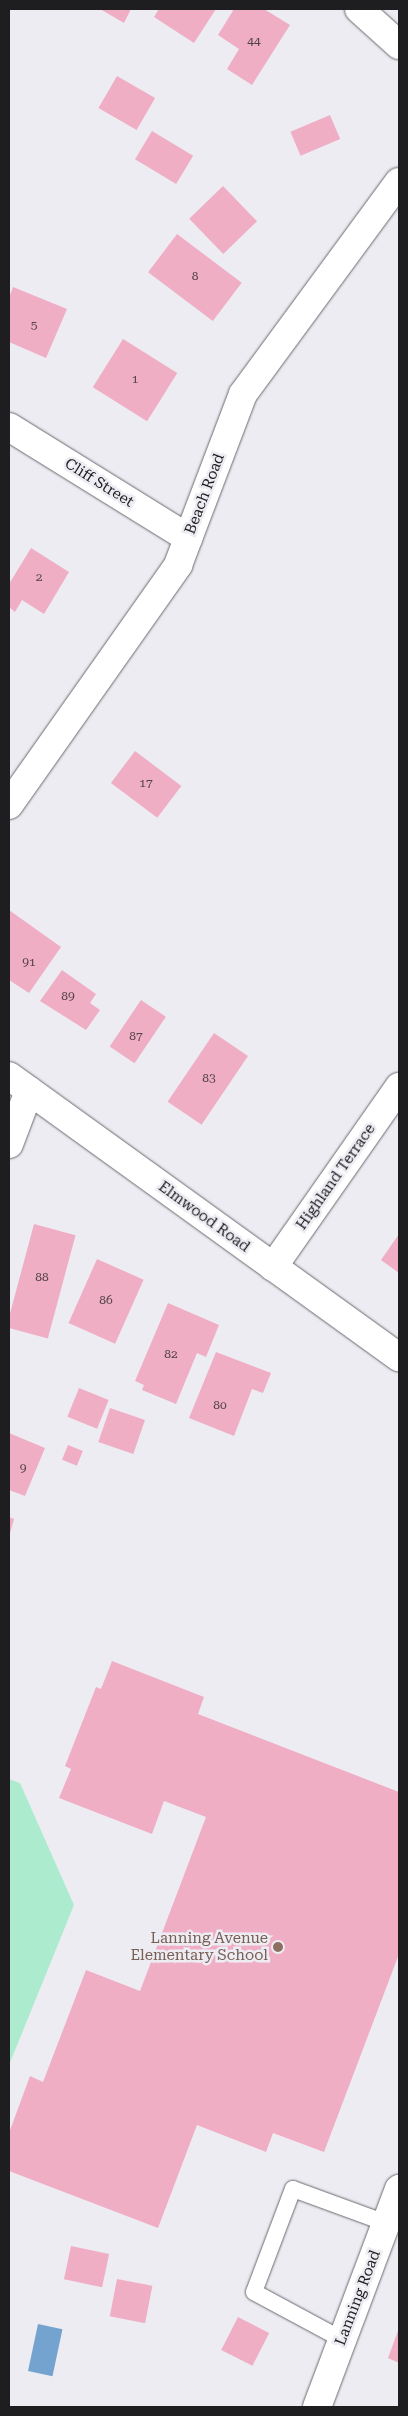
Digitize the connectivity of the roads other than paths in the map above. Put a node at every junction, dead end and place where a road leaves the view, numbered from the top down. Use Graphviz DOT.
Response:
graph roads {
  1 [pos="359,9"];
  2 [pos="399,45"];
  3 [pos="399,182"];
  4 [pos="9,427"];
  5 [pos="188,538"];
  6 [pos="9,805"];
  7 [pos="19,1084"];
  8 [pos="399,1087"];
  9 [pos="9,1144"];
  10 [pos="273,1267"];
  11 [pos="399,1357"];
  12 [pos="399,2189"];
  13 [pos="386,2223"];
  14 [pos="343,2340"];
  15 [pos="317,2407"];
  1 -- 2 [label="street"];
  3 -- 5 [label="street, Beach Road"];
  4 -- 5 [label="street, Cliff Street"];
  5 -- 6 [label="street, Beach Road"];
  7 -- 9 [label="street"];
  7 -- 10 [label="street, Elmwood Road"];
  8 -- 10 [label="street, Highland Terrace"];
  10 -- 11 [label="street, Elmwood Road"];
  12 -- 13 [label="street, Lanning Road"];
  13 -- 14 [label="street, Lanning Road"];
  13 -- 14 [label="lane"];
  14 -- 15 [label="street, Lanning Road"];
}
